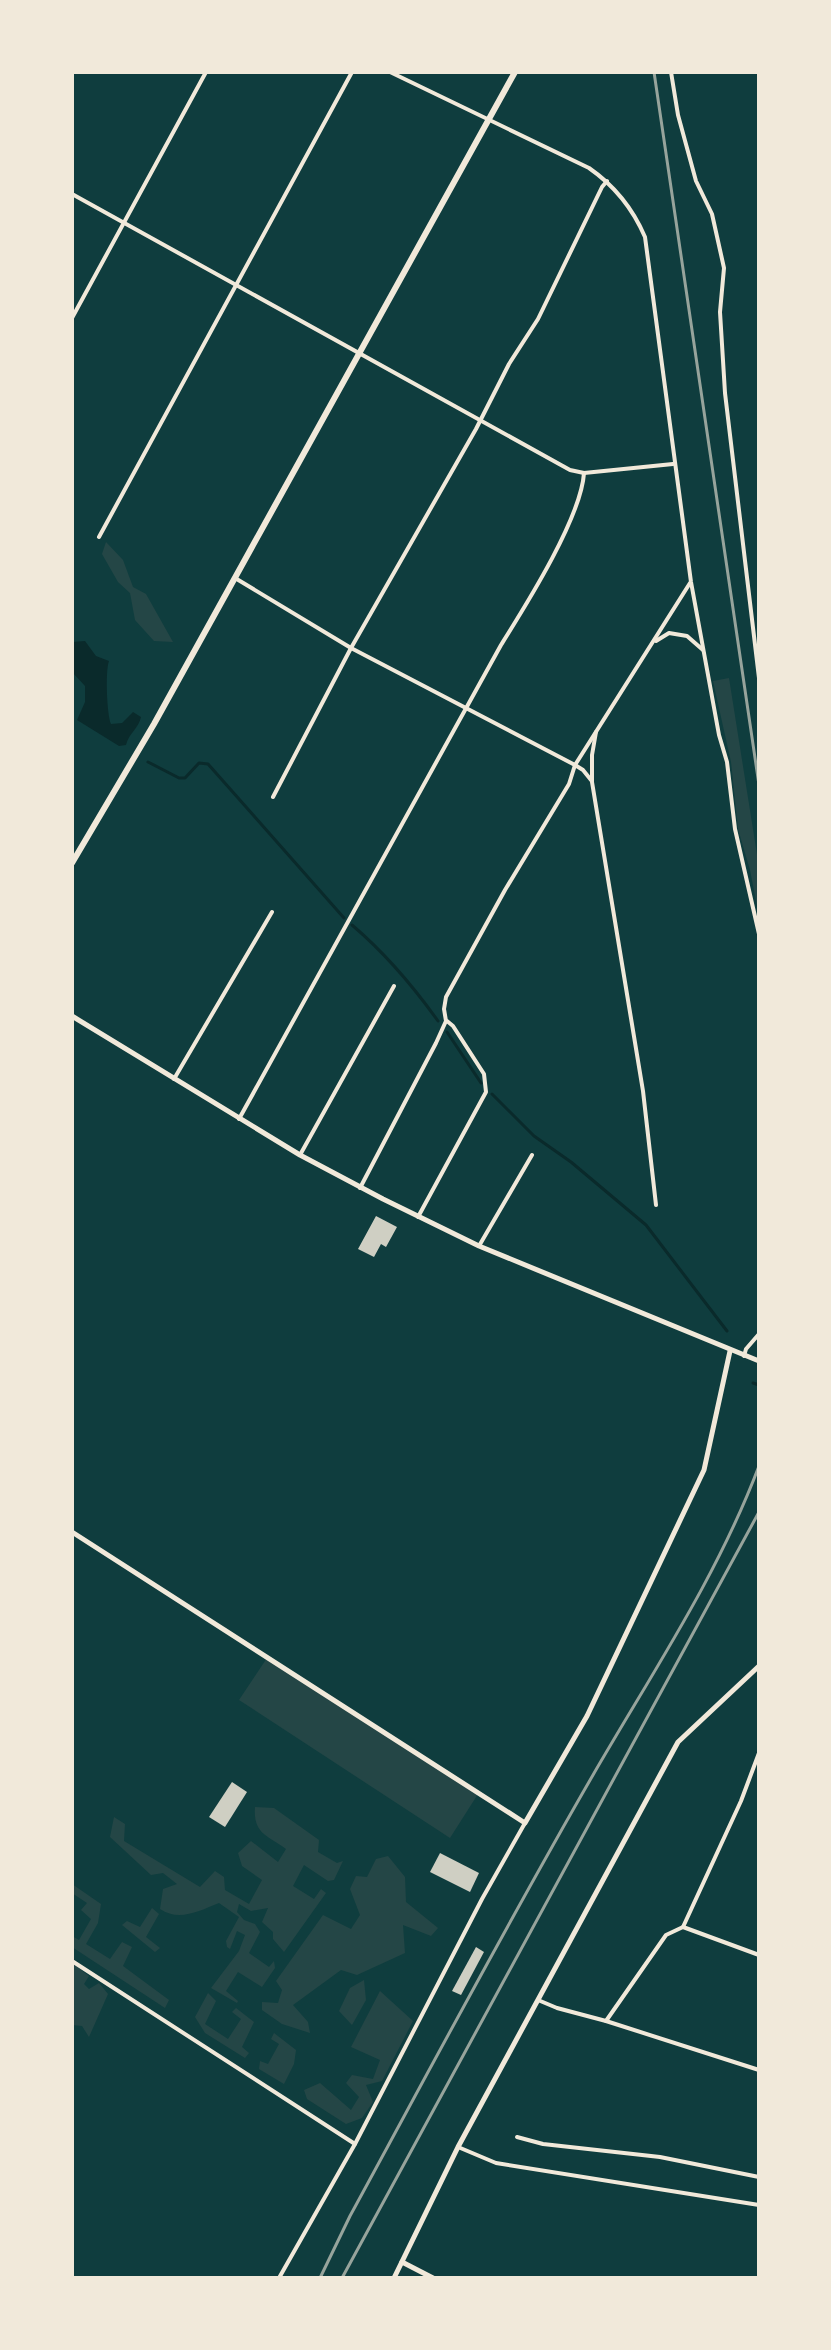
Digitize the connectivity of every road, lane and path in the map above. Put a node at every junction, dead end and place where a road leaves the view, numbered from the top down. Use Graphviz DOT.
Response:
graph roads {
  1 [pos="206,72"];
  2 [pos="352,72"];
  3 [pos="390,72"];
  4 [pos="515,72"];
  5 [pos="671,72"];
  6 [pos="487,120"];
  7 [pos="607,181"];
  8 [pos="72,194"];
  9 [pos="124,223"];
  10 [pos="238,284"];
  11 [pos="72,318"];
  12 [pos="359,353"];
  13 [pos="480,419"];
  14 [pos="674,463"];
  15 [pos="584,473"];
  16 [pos="99,537"];
  17 [pos="235,578"];
  18 [pos="691,582"];
  19 [pos="654,643"];
  20 [pos="351,648"];
  21 [pos="704,651"];
  22 [pos="759,678"];
  23 [pos="466,709"];
  24 [pos="597,730"];
  25 [pos="575,765"];
  26 [pos="592,782"];
  27 [pos="273,797"];
  28 [pos="72,863"];
  29 [pos="272,912"];
  30 [pos="759,934"];
  31 [pos="394,986"];
  32 [pos="72,1016"];
  33 [pos="446,1021"];
  34 [pos="174,1079"];
  35 [pos="239,1119"];
  36 [pos="300,1155"];
  37 [pos="532,1155"];
  38 [pos="360,1188"];
  39 [pos="656,1205"];
  40 [pos="418,1217"];
  41 [pos="479,1246"];
  42 [pos="759,1334"];
  43 [pos="730,1351"];
  44 [pos="744,1356"];
  45 [pos="759,1361"];
  46 [pos="72,1532"];
  47 [pos="759,1667"];
  48 [pos="759,1753"];
  49 [pos="525,1823"];
  50 [pos="683,1927"];
  51 [pos="759,1955"];
  52 [pos="72,1961"];
  53 [pos="538,2000"];
  54 [pos="606,2021"];
  55 [pos="759,2070"];
  56 [pos="517,2137"];
  57 [pos="355,2144"];
  58 [pos="458,2147"];
  59 [pos="759,2177"];
  60 [pos="759,2205"];
  61 [pos="402,2262"];
  62 [pos="279,2278"];
  63 [pos="394,2278"];
  64 [pos="433,2278"];
  1 -- 9 [label="street"];
  2 -- 10 [label="street"];
  3 -- 6 [label="street"];
  4 -- 6 [label="main road"];
  5 -- 22 [label="street"];
  6 -- 7 [label="street"];
  6 -- 12 [label="main road"];
  7 -- 13 [label="street"];
  7 -- 14 [label="street"];
  8 -- 9 [label="street"];
  9 -- 10 [label="street"];
  9 -- 11 [label="street"];
  10 -- 12 [label="street"];
  10 -- 16 [label="street"];
  12 -- 13 [label="street"];
  12 -- 17 [label="main road"];
  13 -- 15 [label="street"];
  13 -- 20 [label="street"];
  14 -- 15 [label="street"];
  14 -- 18 [label="street"];
  15 -- 23 [label="street"];
  17 -- 20 [label="street"];
  17 -- 28 [label="main road"];
  18 -- 19 [label="street"];
  18 -- 21 [label="street"];
  19 -- 21 [label="street"];
  19 -- 24 [label="street"];
  20 -- 23 [label="street"];
  20 -- 27 [label="street"];
  21 -- 30 [label="street"];
  23 -- 25 [label="street"];
  23 -- 35 [label="street"];
  24 -- 25 [label="street"];
  24 -- 26 [label="street"];
  25 -- 26 [label="street"];
  25 -- 33 [label="street"];
  26 -- 39 [label="street"];
  29 -- 34 [label="street"];
  31 -- 36 [label="street"];
  32 -- 34 [label="street"];
  33 -- 38 [label="street"];
  33 -- 40 [label="street"];
  34 -- 35 [label="street"];
  35 -- 36 [label="street"];
  36 -- 38 [label="street"];
  37 -- 41 [label="street"];
  38 -- 40 [label="street"];
  40 -- 41 [label="street"];
  41 -- 43 [label="street"];
  42 -- 44 [label="street"];
  43 -- 44 [label="street"];
  43 -- 49 [label="street"];
  44 -- 45 [label="street"];
  46 -- 49 [label="street"];
  47 -- 53 [label="street"];
  48 -- 50 [label="street"];
  49 -- 57 [label="street"];
  50 -- 51 [label="street"];
  50 -- 54 [label="street"];
  52 -- 57 [label="street"];
  53 -- 54 [label="street"];
  53 -- 58 [label="street"];
  54 -- 55 [label="street"];
  56 -- 59 [label="street"];
  57 -- 62 [label="street"];
  58 -- 60 [label="street"];
  58 -- 61 [label="street"];
  61 -- 63 [label="street"];
  61 -- 64 [label="street"];
}
